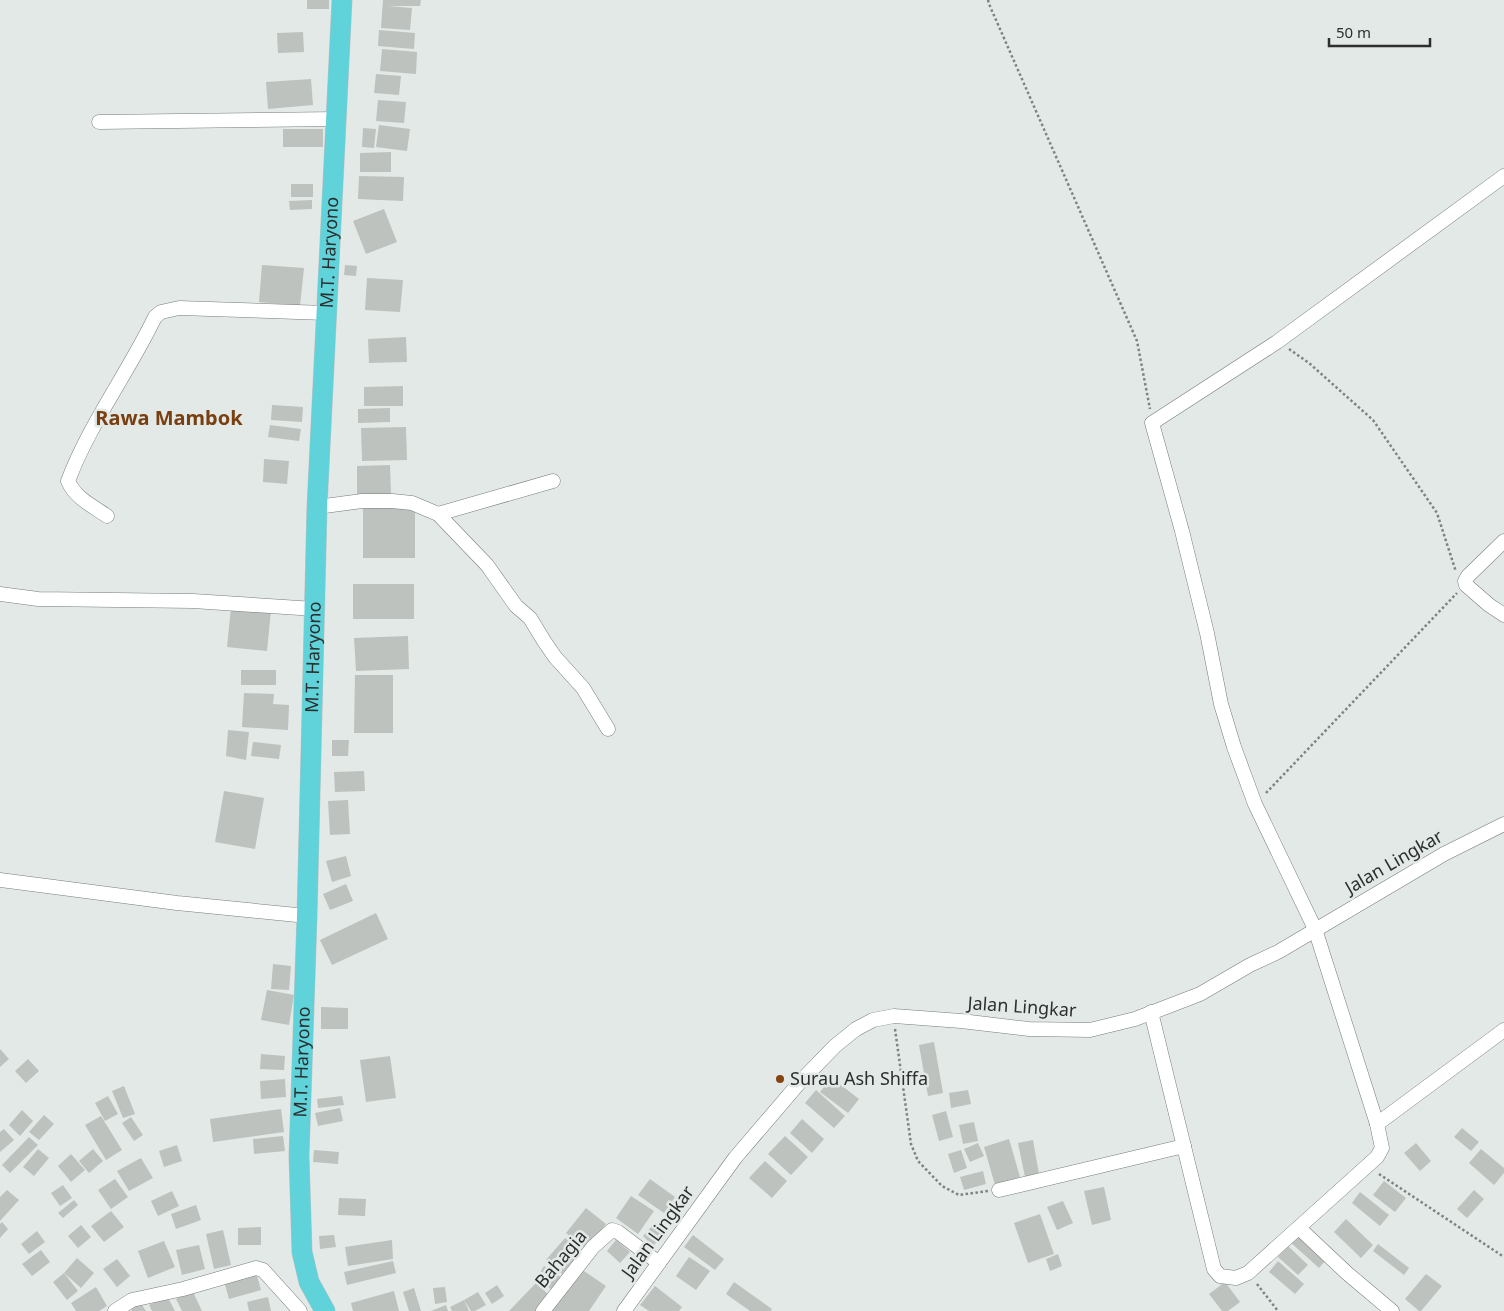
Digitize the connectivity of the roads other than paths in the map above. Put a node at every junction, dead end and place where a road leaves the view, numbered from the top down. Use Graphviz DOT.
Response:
graph roads {
  1 [pos="342,0"];
  2 [pos="337,119"];
  3 [pos="99,122"];
  4 [pos="1504,176"];
  5 [pos="326,313"];
  6 [pos="553,481"];
  7 [pos="317,508"];
  8 [pos="438,514"];
  9 [pos="107,516"];
  10 [pos="1504,541"];
  11 [pos="0,594"];
  12 [pos="315,609"];
  13 [pos="1504,615"];
  14 [pos="608,729"];
  15 [pos="1504,824"];
  16 [pos="0,880"];
  17 [pos="307,916"];
  18 [pos="1315,929"];
  19 [pos="1151,1012"];
  20 [pos="1504,1030"];
  21 [pos="1377,1124"];
  22 [pos="1184,1146"];
  23 [pos="999,1190"];
  24 [pos="1299,1228"];
  25 [pos="659,1263"];
  26 [pos="115,1311"];
  27 [pos="300,1311"];
  28 [pos="325,1311"];
  29 [pos="543,1311"];
  30 [pos="624,1311"];
  31 [pos="1392,1311"];
  1 -- 2 [label="highway, M.T. Haryono"];
  2 -- 3 [label="street"];
  2 -- 5 [label="highway, M.T. Haryono"];
  4 -- 18 [label="street"];
  5 -- 7 [label="highway, M.T. Haryono"];
  5 -- 9 [label="street"];
  6 -- 8 [label="street"];
  7 -- 8 [label="street"];
  7 -- 12 [label="highway, M.T. Haryono"];
  8 -- 14 [label="street"];
  10 -- 13 [label="street"];
  11 -- 12 [label="street"];
  12 -- 17 [label="highway, M.T. Haryono"];
  15 -- 18 [label="street, Jalan Lingkar"];
  16 -- 17 [label="street"];
  17 -- 28 [label="highway, M.T. Haryono"];
  18 -- 19 [label="street, Jalan Lingkar"];
  18 -- 21 [label="street"];
  19 -- 22 [label="street"];
  19 -- 25 [label="street, Jalan Lingkar"];
  20 -- 21 [label="street"];
  21 -- 24 [label="street"];
  22 -- 23 [label="street"];
  22 -- 24 [label="street"];
  24 -- 31 [label="street"];
  25 -- 29 [label="street, Bahagia"];
  25 -- 30 [label="street, Jalan Lingkar"];
  26 -- 27 [label="street"];
}
